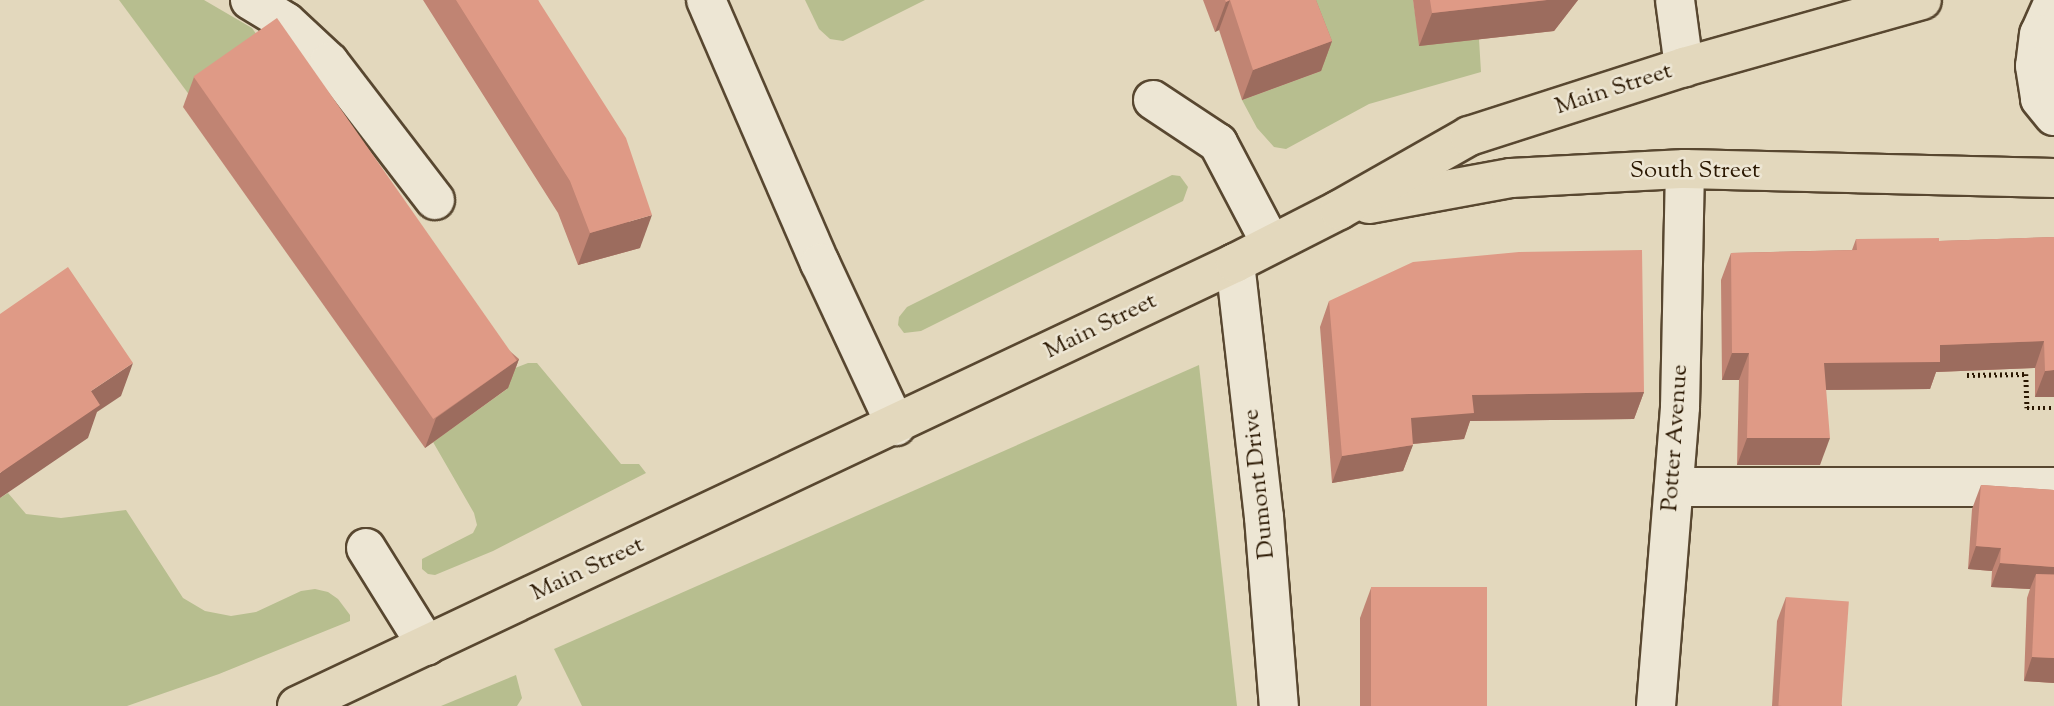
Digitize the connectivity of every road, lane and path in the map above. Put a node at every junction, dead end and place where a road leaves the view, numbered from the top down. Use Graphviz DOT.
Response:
graph roads {
  1 [pos="250,0"];
  2 [pos="706,0"];
  3 [pos="1675,0"];
  4 [pos="1922,0"];
  5 [pos="2054,1"];
  6 [pos="1684,67"];
  7 [pos="1153,100"];
  8 [pos="2054,116"];
  9 [pos="1685,169"];
  10 [pos="2054,178"];
  11 [pos="435,200"];
  12 [pos="1339,210"];
  13 [pos="1271,244"];
  14 [pos="1235,263"];
  15 [pos="1967,375"];
  16 [pos="2054,408"];
  17 [pos="896,426"];
  18 [pos="1674,487"];
  19 [pos="2054,487"];
  20 [pos="366,548"];
  21 [pos="427,646"];
  22 [pos="297,706"];
  23 [pos="1279,706"];
  24 [pos="1656,706"];
  1 -- 11 [label="street"];
  2 -- 17 [label="street"];
  3 -- 6 [label="street"];
  4 -- 6 [label="main road, Main Street"];
  5 -- 8 [label="street"];
  6 -- 12 [label="main road, Main Street"];
  7 -- 13 [label="street"];
  9 -- 10 [label="main road, South Street"];
  9 -- 12 [label="main road, South Street"];
  9 -- 18 [label="street, Potter Avenue"];
  12 -- 13 [label="main road, Main Street"];
  13 -- 14 [label="main road, Main Street"];
  14 -- 17 [label="main road, Main Street"];
  14 -- 23 [label="street, Dumont Drive"];
  15 -- 16 [label="path"];
  17 -- 21 [label="main road, Main Street"];
  18 -- 19 [label="street"];
  18 -- 24 [label="street, Potter Avenue"];
  20 -- 21 [label="street"];
  21 -- 22 [label="main road, Main Street"];
}
